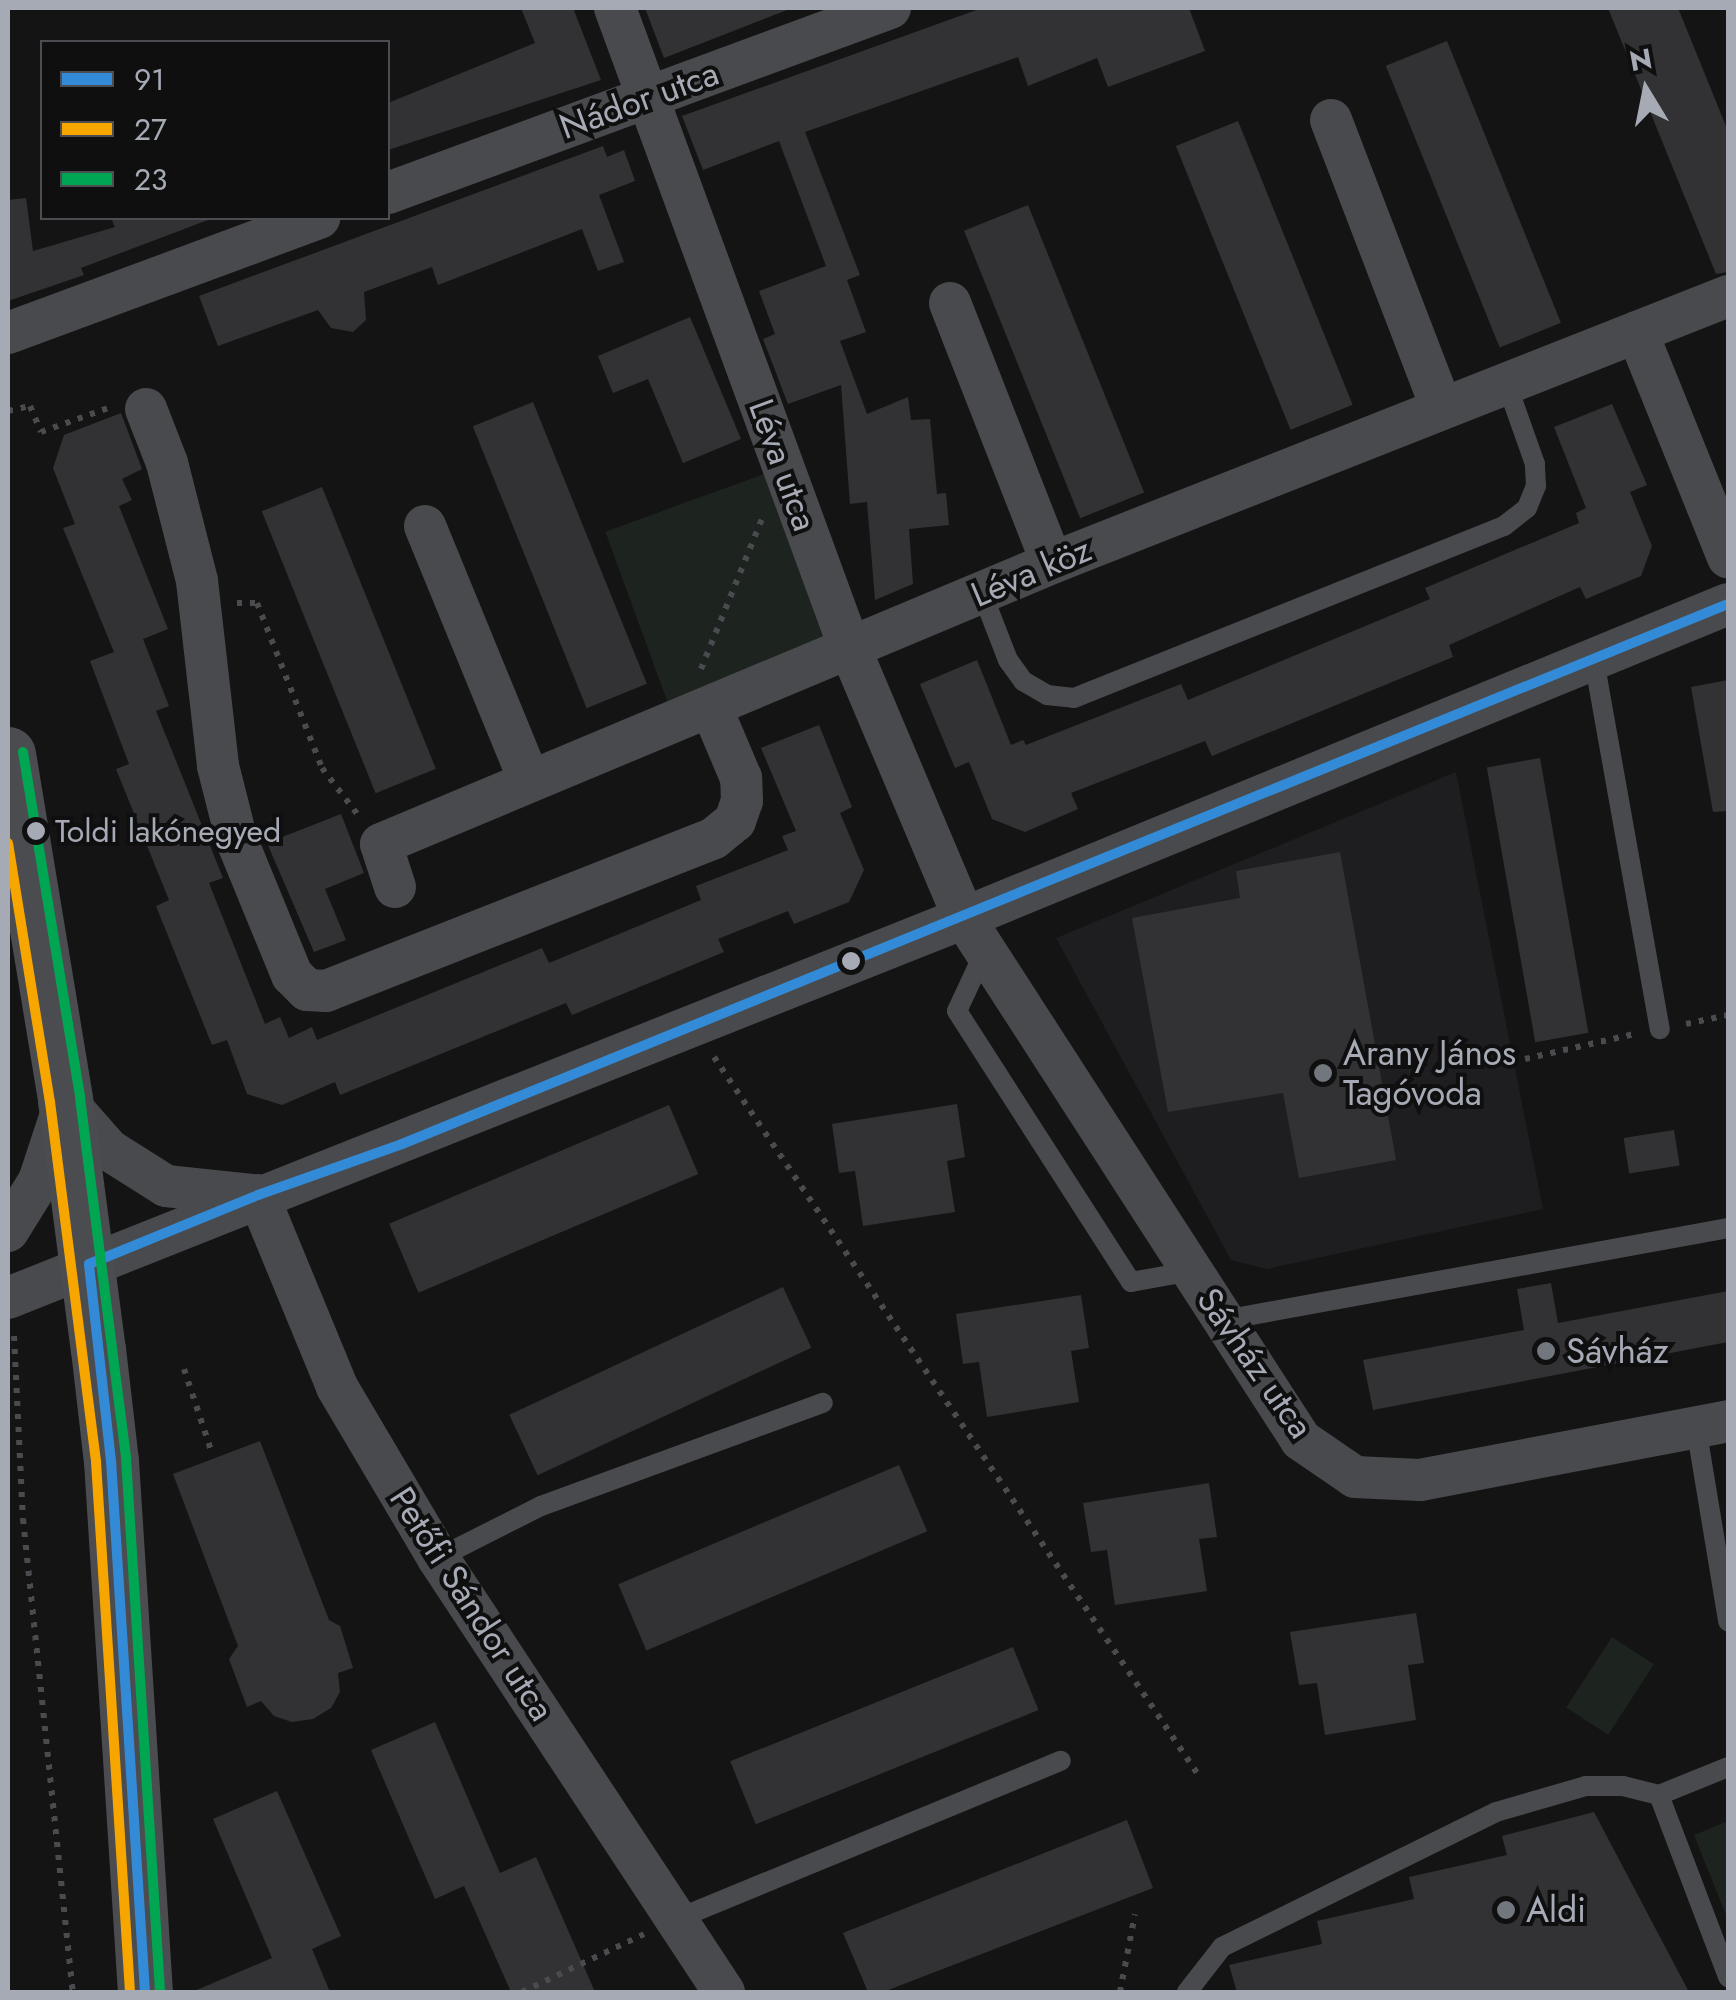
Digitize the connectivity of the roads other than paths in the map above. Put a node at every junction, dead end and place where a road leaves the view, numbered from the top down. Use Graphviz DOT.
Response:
graph roads {
  1 [pos="615,8"];
  2 [pos="890,8"];
  3 [pos="648,97"];
  4 [pos="1331,120"];
  5 [pos="390,191"];
  6 [pos="315,220"];
  7 [pos="1728,296"];
  8 [pos="950,303"];
  9 [pos="1637,332"];
  10 [pos="8,334"];
  11 [pos="1506,382"];
  12 [pos="135,406"];
  13 [pos="1440,407"];
  14 [pos="424,526"];
  15 [pos="1728,557"];
  16 [pos="1052,563"];
  17 [pos="982,593"];
  18 [pos="1728,604"];
  19 [pos="849,646"];
  20 [pos="1594,660"];
  21 [pos="696,713"];
  22 [pos="8,754"];
  23 [pos="529,780"];
  24 [pos="396,887"];
  25 [pos="974,935"];
  26 [pos="1660,1029"];
  27 [pos="65,1100"];
  28 [pos="258,1195"];
  29 [pos="1728,1228"];
  30 [pos="8,1231"];
  31 [pos="89,1264"];
  32 [pos="1192,1271"];
  33 [pos="10,1297"];
  34 [pos="1224,1320"];
  35 [pos="823,1403"];
  36 [pos="1712,1424"];
  37 [pos="438,1558"];
  38 [pos="1728,1621"];
  39 [pos="1060,1761"];
  40 [pos="1728,1768"];
  41 [pos="1659,1795"];
  42 [pos="677,1918"];
  43 [pos="1728,1977"];
  44 [pos="145,1992"];
  45 [pos="724,1992"];
  46 [pos="1187,1992"];
  1 -- 3 [label="street, Léva utca"];
  2 -- 3 [label="street, Nádor utca"];
  3 -- 5 [label="street, Nádor utca"];
  3 -- 19 [label="street, Léva utca"];
  4 -- 13 [label="street"];
  6 -- 10 [label="street"];
  7 -- 9 [label="street, Léva köz"];
  8 -- 16 [label="street"];
  9 -- 11 [label="street, Léva köz"];
  9 -- 15 [label="street"];
  11 -- 13 [label="street, Léva köz"];
  11 -- 17 [label="lane"];
  12 -- 21 [label="street"];
  13 -- 16 [label="street, Léva köz"];
  14 -- 23 [label="street"];
  16 -- 17 [label="street, Léva köz"];
  17 -- 19 [label="street, Léva köz"];
  18 -- 20 [label="street"];
  19 -- 21 [label="street, Léva köz"];
  19 -- 25 [label="street, Léva utca"];
  20 -- 25 [label="street"];
  20 -- 26 [label="lane"];
  21 -- 23 [label="street, Léva köz"];
  22 -- 27 [label="main road"];
  23 -- 24 [label="street, Léva köz"];
  25 -- 28 [label="street"];
  25 -- 32 [label="street, Sávház utca"];
  25 -- 32 [label="lane"];
  27 -- 28 [label="street"];
  27 -- 30 [label="street"];
  27 -- 31 [label="main road"];
  28 -- 31 [label="street"];
  28 -- 37 [label="street, Petőfi Sándor utca"];
  29 -- 34 [label="lane"];
  31 -- 33 [label="street"];
  31 -- 44 [label="main road"];
  32 -- 34 [label="street, Sávház utca"];
  34 -- 36 [label="street, Sávház utca"];
  35 -- 37 [label="lane"];
  36 -- 38 [label="lane"];
  37 -- 42 [label="street, Petőfi Sándor utca"];
  39 -- 42 [label="lane"];
  40 -- 41 [label="lane"];
  41 -- 43 [label="lane"];
  41 -- 46 [label="lane"];
  42 -- 45 [label="street, Petőfi Sándor utca"];
}
